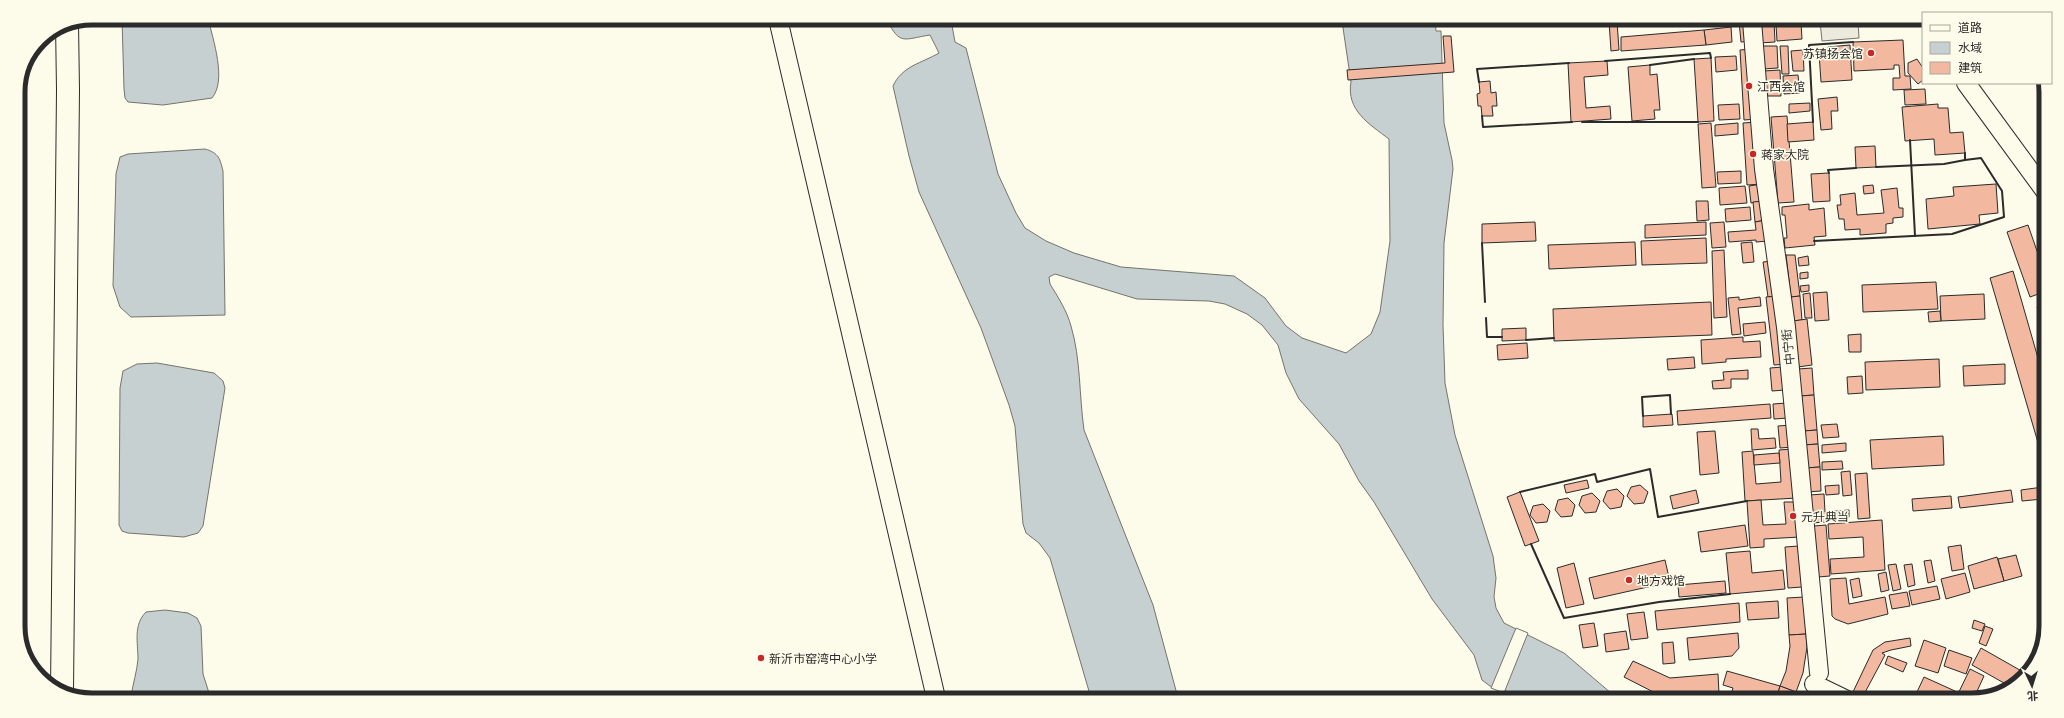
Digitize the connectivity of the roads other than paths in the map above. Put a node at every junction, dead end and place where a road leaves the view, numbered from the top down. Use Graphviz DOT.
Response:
graph roads {
  1 [pos="779,25"];
  2 [pos="1752,25"];
  3 [pos="67,30"];
  4 [pos="1967,84"];
  5 [pos="2039,183"];
  6 [pos="62,686"];
  7 [pos="935,693"];
  8 [pos="1837,693"];
  1 -- 7 [label="street"];
  2 -- 8 [label="street, 中宁街"];
  3 -- 6 [label="main road"];
  4 -- 5 [label="street"];
}
